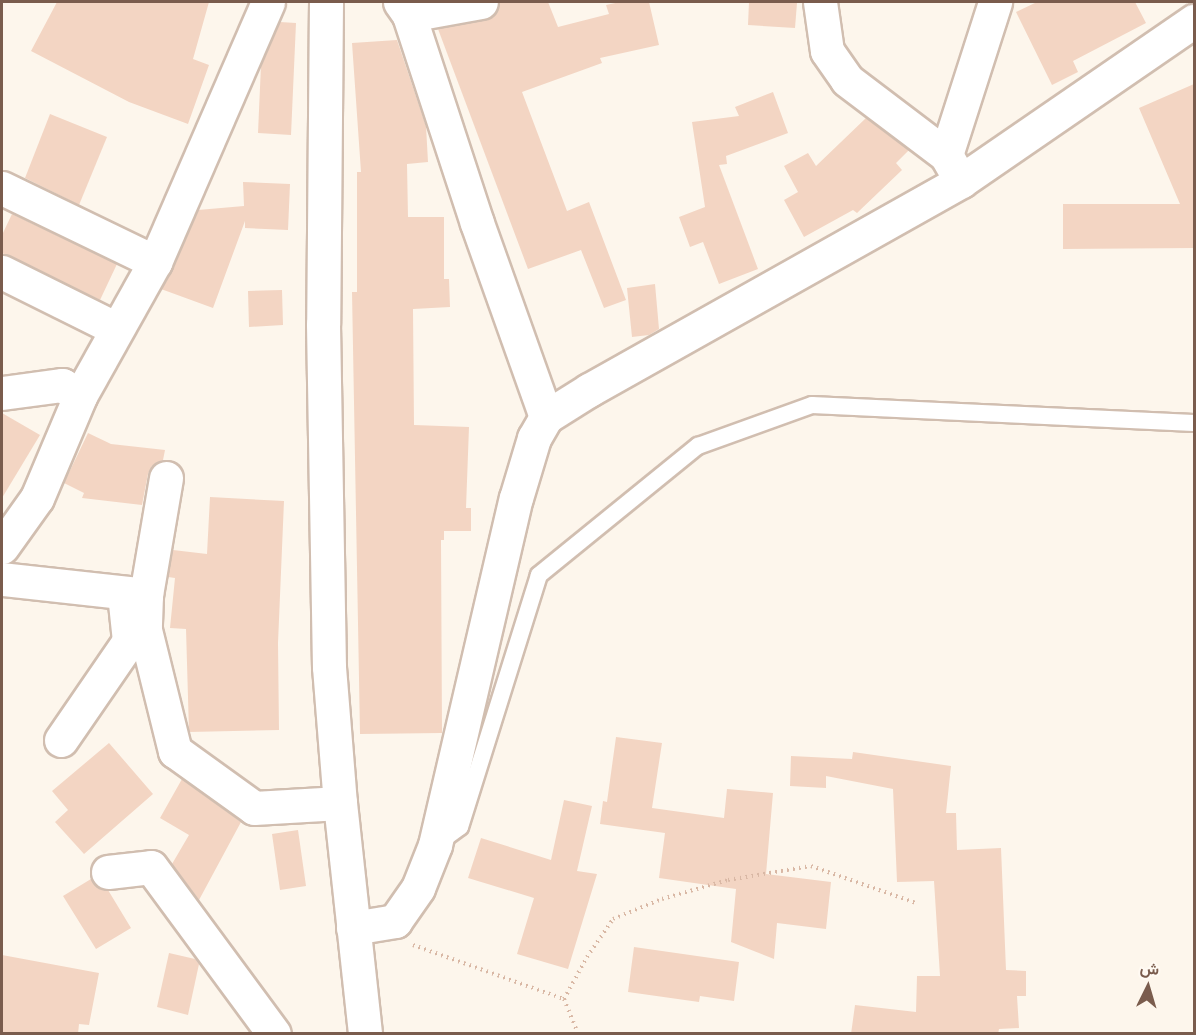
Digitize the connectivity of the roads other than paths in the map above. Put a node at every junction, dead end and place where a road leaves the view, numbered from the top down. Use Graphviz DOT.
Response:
graph roads {
  1 [pos="268,2"];
  2 [pos="481,2"];
  3 [pos="820,2"];
  4 [pos="995,2"];
  5 [pos="322,3"];
  6 [pos="404,8"];
  7 [pos="1194,21"];
  8 [pos="953,168"];
  9 [pos="2,188"];
  10 [pos="155,262"];
  11 [pos="2,272"];
  12 [pos="117,329"];
  13 [pos="2,393"];
  14 [pos="80,396"];
  15 [pos="546,417"];
  16 [pos="1194,423"];
  17 [pos="166,478"];
  18 [pos="2,547"];
  19 [pos="2,579"];
  20 [pos="134,594"];
  21 [pos="61,740"];
  22 [pos="340,803"];
  23 [pos="435,845"];
  24 [pos="108,872"];
  25 [pos="353,928"];
  26 [pos="274,1034"];
  27 [pos="365,1034"];
  1 -- 10 [label="street"];
  2 -- 6 [label="street"];
  3 -- 8 [label="street"];
  4 -- 8 [label="street"];
  5 -- 22 [label="street"];
  6 -- 15 [label="street"];
  7 -- 8 [label="street"];
  8 -- 15 [label="street"];
  9 -- 10 [label="street"];
  10 -- 12 [label="street"];
  11 -- 12 [label="street"];
  12 -- 14 [label="street"];
  13 -- 14 [label="street"];
  14 -- 18 [label="street"];
  15 -- 23 [label="street"];
  16 -- 23 [label="lane"];
  17 -- 20 [label="street"];
  19 -- 20 [label="street"];
  20 -- 21 [label="street"];
  20 -- 22 [label="street"];
  22 -- 25 [label="street"];
  23 -- 25 [label="street"];
  24 -- 26 [label="street"];
  25 -- 27 [label="street"];
}
